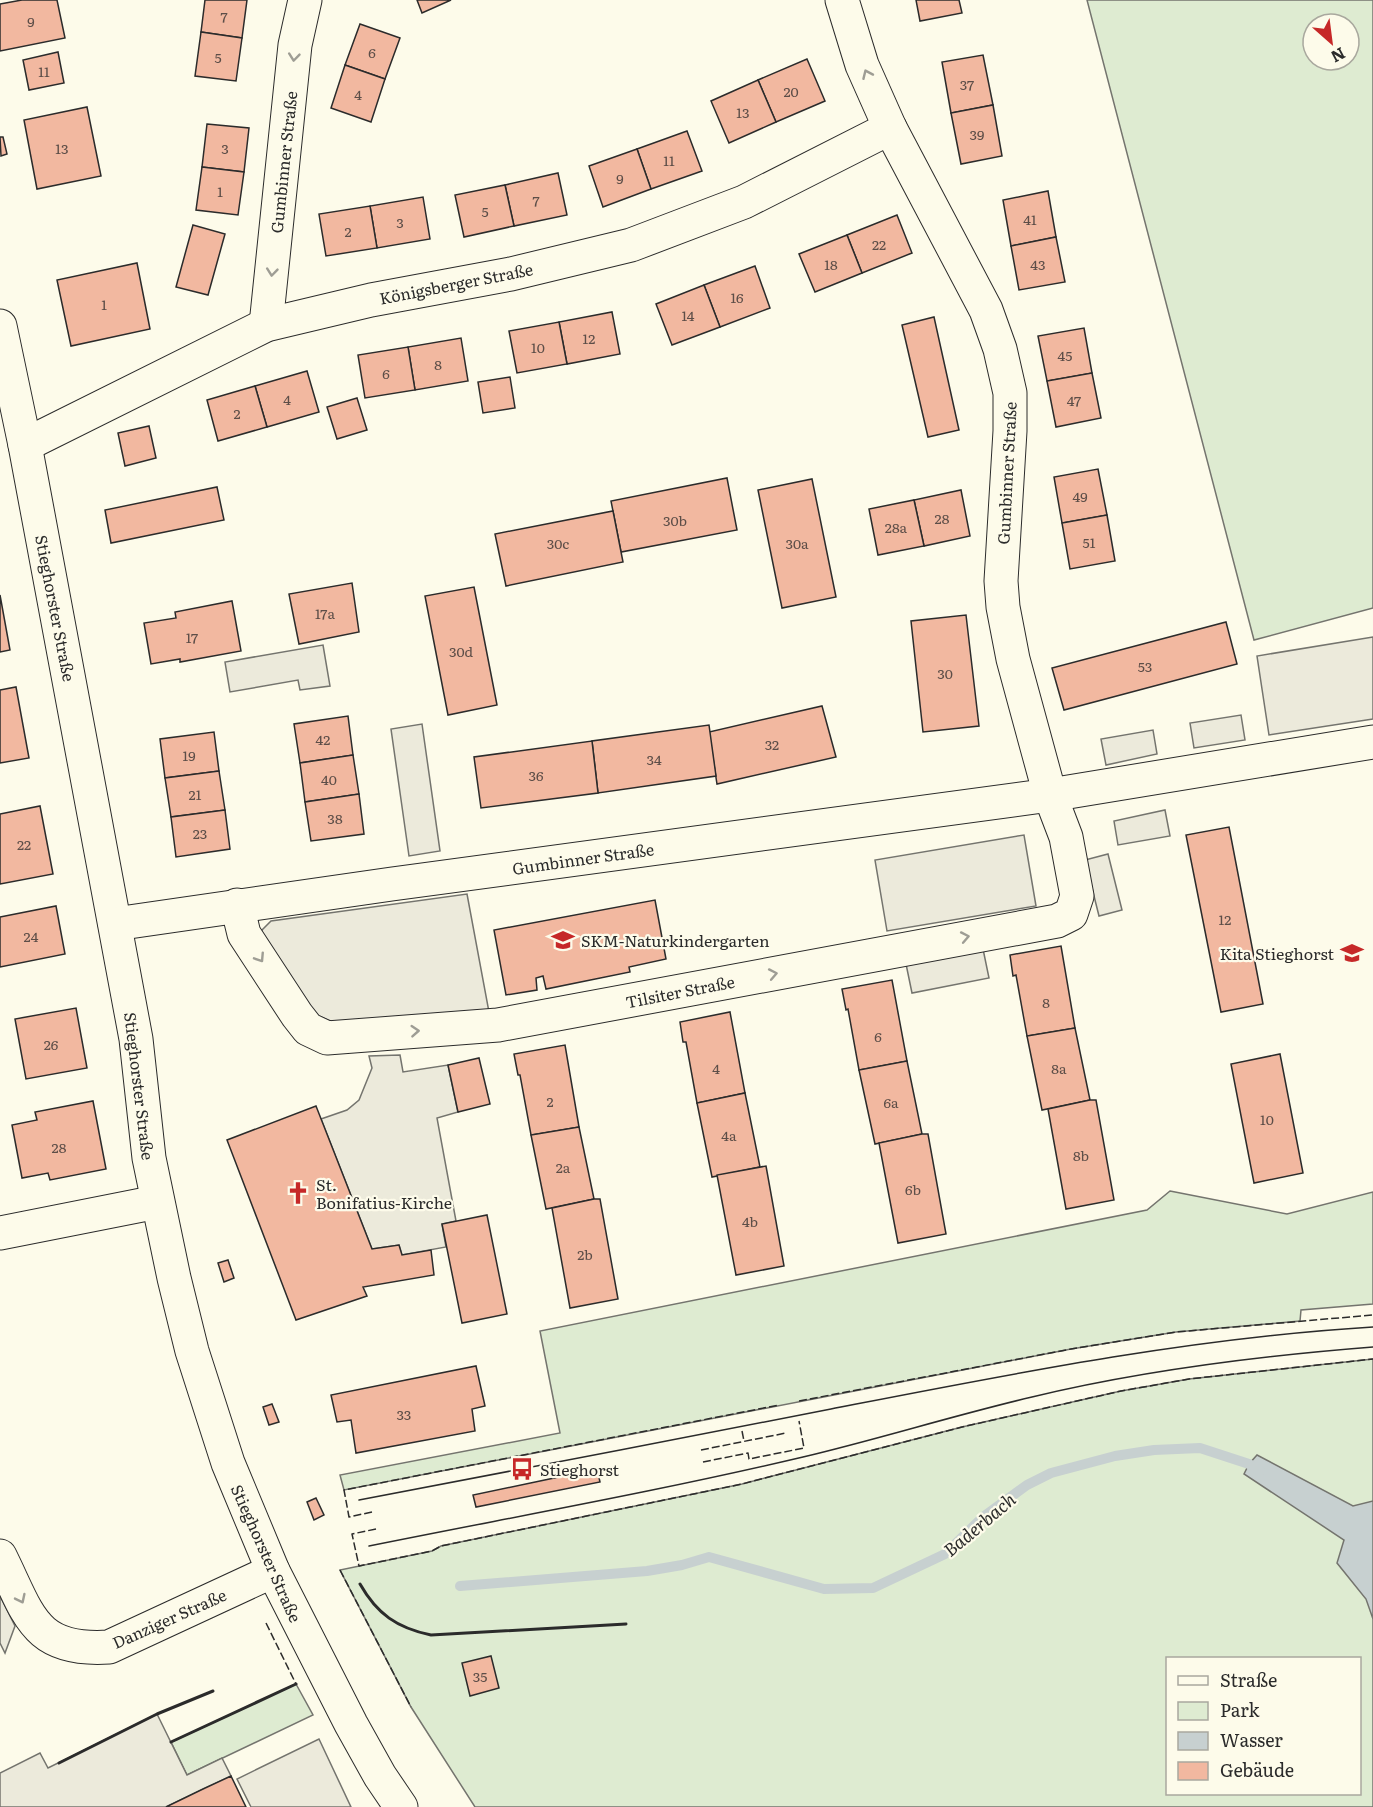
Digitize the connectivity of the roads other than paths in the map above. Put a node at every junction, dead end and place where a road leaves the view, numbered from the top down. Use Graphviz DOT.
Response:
graph roads {
  1 [pos="305,0"];
  2 [pos="842,0"];
  3 [pos="890,128"];
  4 [pos="266,325"];
  5 [pos="0,326"];
  6 [pos="25,445"];
  7 [pos="1373,742"];
  8 [pos="1050,795"];
  9 [pos="237,905"];
  10 [pos="116,924"];
  11 [pos="157,1202"];
  12 [pos="0,1233"];
  13 [pos="0,1556"];
  14 [pos="273,1571"];
  15 [pos="401,1807"];
  1 -- 4 [label="street, Gumbinner Straße, one-way"];
  3 -- 2 [label="street, Gumbinner Straße, one-way"];
  3 -- 4 [label="street, Königsberger Straße"];
  3 -- 8 [label="street, Gumbinner Straße"];
  4 -- 6 [label="street, Königsberger Straße"];
  5 -- 6 [label="street, Stieghorster Straße"];
  6 -- 10 [label="street, Stieghorster Straße"];
  7 -- 8 [label="street, Gumbinner Straße"];
  8 -- 9 [label="street, Gumbinner Straße"];
  9 -- 8 [label="street, Tilsiter Straße, one-way"];
  9 -- 10 [label="street, Gumbinner Straße"];
  10 -- 11 [label="street, Stieghorster Straße"];
  11 -- 12 [label="street"];
  11 -- 14 [label="street, Stieghorster Straße"];
  13 -- 14 [label="street, Danziger Straße, one-way"];
  14 -- 15 [label="street, Stieghorster Straße"];
}
